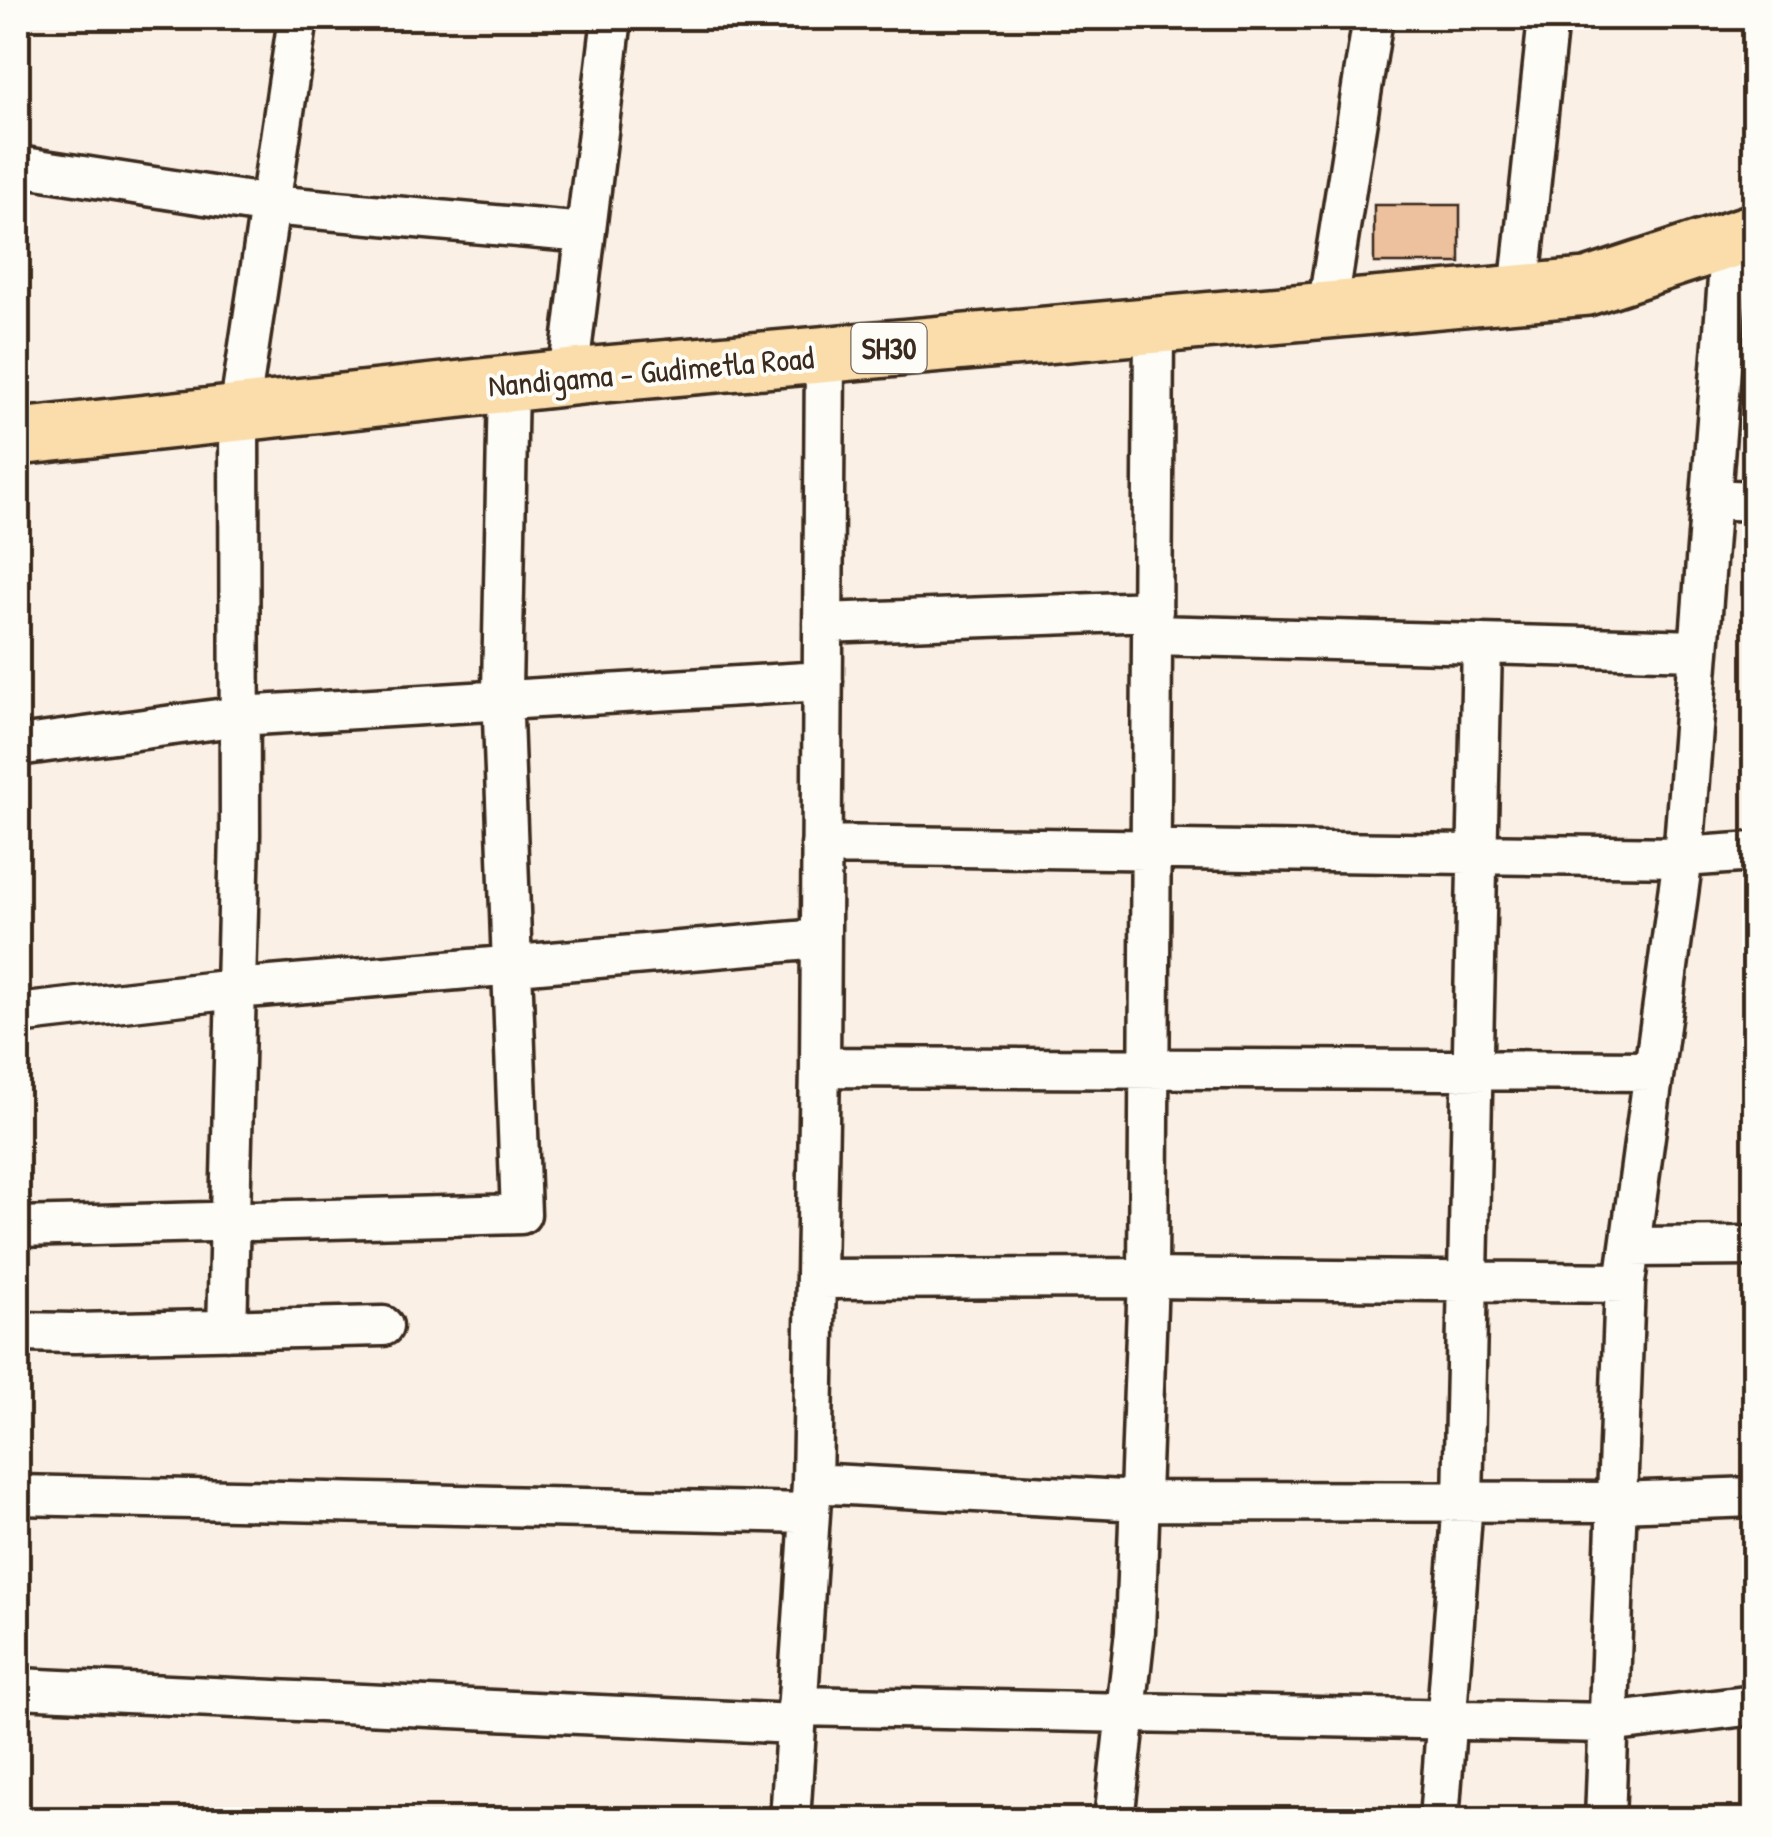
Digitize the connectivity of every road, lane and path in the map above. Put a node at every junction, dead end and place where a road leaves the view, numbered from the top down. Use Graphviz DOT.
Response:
graph roads {
  1 [pos="298,18"];
  2 [pos="612,18"];
  3 [pos="1373,18"];
  4 [pos="1548,18"];
  5 [pos="18,166"];
  6 [pos="270,205"];
  7 [pos="585,234"];
  8 [pos="1743,236"];
  9 [pos="1519,293"];
  10 [pos="1327,310"];
  11 [pos="1154,325"];
  12 [pos="825,354"];
  13 [pos="568,377"];
  14 [pos="508,384"];
  15 [pos="239,413"];
  16 [pos="18,437"];
  17 [pos="1711,499"];
  18 [pos="1754,501"];
  19 [pos="823,623"];
  20 [pos="1153,623"];
  21 [pos="1482,644"];
  22 [pos="1699,650"];
  23 [pos="822,680"];
  24 [pos="502,700"];
  25 [pos="240,716"];
  26 [pos="18,746"];
  27 [pos="821,844"];
  28 [pos="1151,849"];
  29 [pos="1754,852"];
  30 [pos="1477,854"];
  31 [pos="1682,857"];
  32 [pos="820,939"];
  33 [pos="512,966"];
  34 [pos="236,989"];
  35 [pos="18,1014"];
  36 [pos="820,1067"];
  37 [pos="1149,1068"];
  38 [pos="1471,1070"];
  39 [pos="1654,1071"];
  40 [pos="230,1222"];
  41 [pos="18,1227"];
  42 [pos="1754,1246"];
  43 [pos="1628,1265"];
  44 [pos="1148,1278"];
  45 [pos="816,1279"];
  46 [pos="1466,1280"];
  47 [pos="383,1326"];
  48 [pos="227,1330"];
  49 [pos="18,1332"];
  50 [pos="18,1495"];
  51 [pos="811,1498"];
  52 [pos="1754,1498"];
  53 [pos="1140,1500"];
  54 [pos="1463,1501"];
  55 [pos="1617,1502"];
  56 [pos="18,1688"];
  57 [pos="1754,1705"];
  58 [pos="1126,1713"];
  59 [pos="797,1715"];
  60 [pos="1446,1720"];
  61 [pos="1608,1723"];
  62 [pos="790,1820"];
  63 [pos="1114,1820"];
  64 [pos="1438,1820"];
  65 [pos="1604,1820"];
  1 -- 6 [label="street"];
  2 -- 7 [label="street"];
  3 -- 10 [label="street"];
  4 -- 9 [label="street"];
  5 -- 6 [label="street"];
  6 -- 7 [label="street"];
  6 -- 15 [label="street"];
  7 -- 13 [label="street"];
  8 -- 9 [label="main road, Nandigama - Gudimetla Road / SH30"];
  8 -- 17 [label="street"];
  9 -- 10 [label="main road, Nandigama - Gudimetla Road / SH30"];
  10 -- 11 [label="main road, Nandigama - Gudimetla Road / SH30"];
  11 -- 12 [label="main road, Nandigama - Gudimetla Road / SH30"];
  11 -- 20 [label="street"];
  12 -- 13 [label="main road, Nandigama - Gudimetla Road / SH30"];
  12 -- 19 [label="street"];
  13 -- 14 [label="main road, Nandigama - Gudimetla Road / SH30"];
  14 -- 15 [label="main road, Nandigama - Gudimetla Road / SH30"];
  14 -- 24 [label="street"];
  15 -- 16 [label="main road, Nandigama - Gudimetla Road / SH30"];
  15 -- 25 [label="street"];
  17 -- 18 [label="street"];
  17 -- 22 [label="street"];
  19 -- 20 [label="street"];
  19 -- 23 [label="street"];
  20 -- 21 [label="street"];
  20 -- 28 [label="street"];
  21 -- 22 [label="street"];
  21 -- 30 [label="street"];
  22 -- 31 [label="street"];
  23 -- 24 [label="street"];
  23 -- 27 [label="street"];
  24 -- 25 [label="street"];
  24 -- 33 [label="street"];
  25 -- 26 [label="street"];
  25 -- 34 [label="street"];
  27 -- 28 [label="street"];
  27 -- 32 [label="street"];
  28 -- 30 [label="street"];
  28 -- 37 [label="street"];
  29 -- 31 [label="street"];
  30 -- 31 [label="street"];
  30 -- 38 [label="street"];
  31 -- 39 [label="street"];
  32 -- 33 [label="street"];
  32 -- 36 [label="street"];
  33 -- 34 [label="street"];
  33 -- 40 [label="street"];
  34 -- 35 [label="street"];
  34 -- 40 [label="street"];
  36 -- 37 [label="street"];
  36 -- 45 [label="street"];
  37 -- 38 [label="street"];
  37 -- 44 [label="street"];
  38 -- 39 [label="street"];
  38 -- 46 [label="street"];
  39 -- 43 [label="street"];
  40 -- 41 [label="street"];
  40 -- 48 [label="street"];
  42 -- 43 [label="street"];
  43 -- 46 [label="street"];
  43 -- 55 [label="street"];
  44 -- 45 [label="street"];
  44 -- 46 [label="street"];
  44 -- 53 [label="street"];
  45 -- 51 [label="street"];
  46 -- 54 [label="street"];
  47 -- 48 [label="street"];
  48 -- 49 [label="street"];
  50 -- 51 [label="street"];
  51 -- 53 [label="street"];
  51 -- 59 [label="street"];
  52 -- 55 [label="street"];
  53 -- 54 [label="street"];
  53 -- 58 [label="street"];
  54 -- 55 [label="street"];
  54 -- 60 [label="street"];
  55 -- 61 [label="street"];
  56 -- 59 [label="street"];
  57 -- 61 [label="street"];
  58 -- 59 [label="street"];
  58 -- 60 [label="street"];
  58 -- 63 [label="street"];
  59 -- 62 [label="street"];
  60 -- 61 [label="street"];
  60 -- 64 [label="street"];
  61 -- 65 [label="street"];
}
